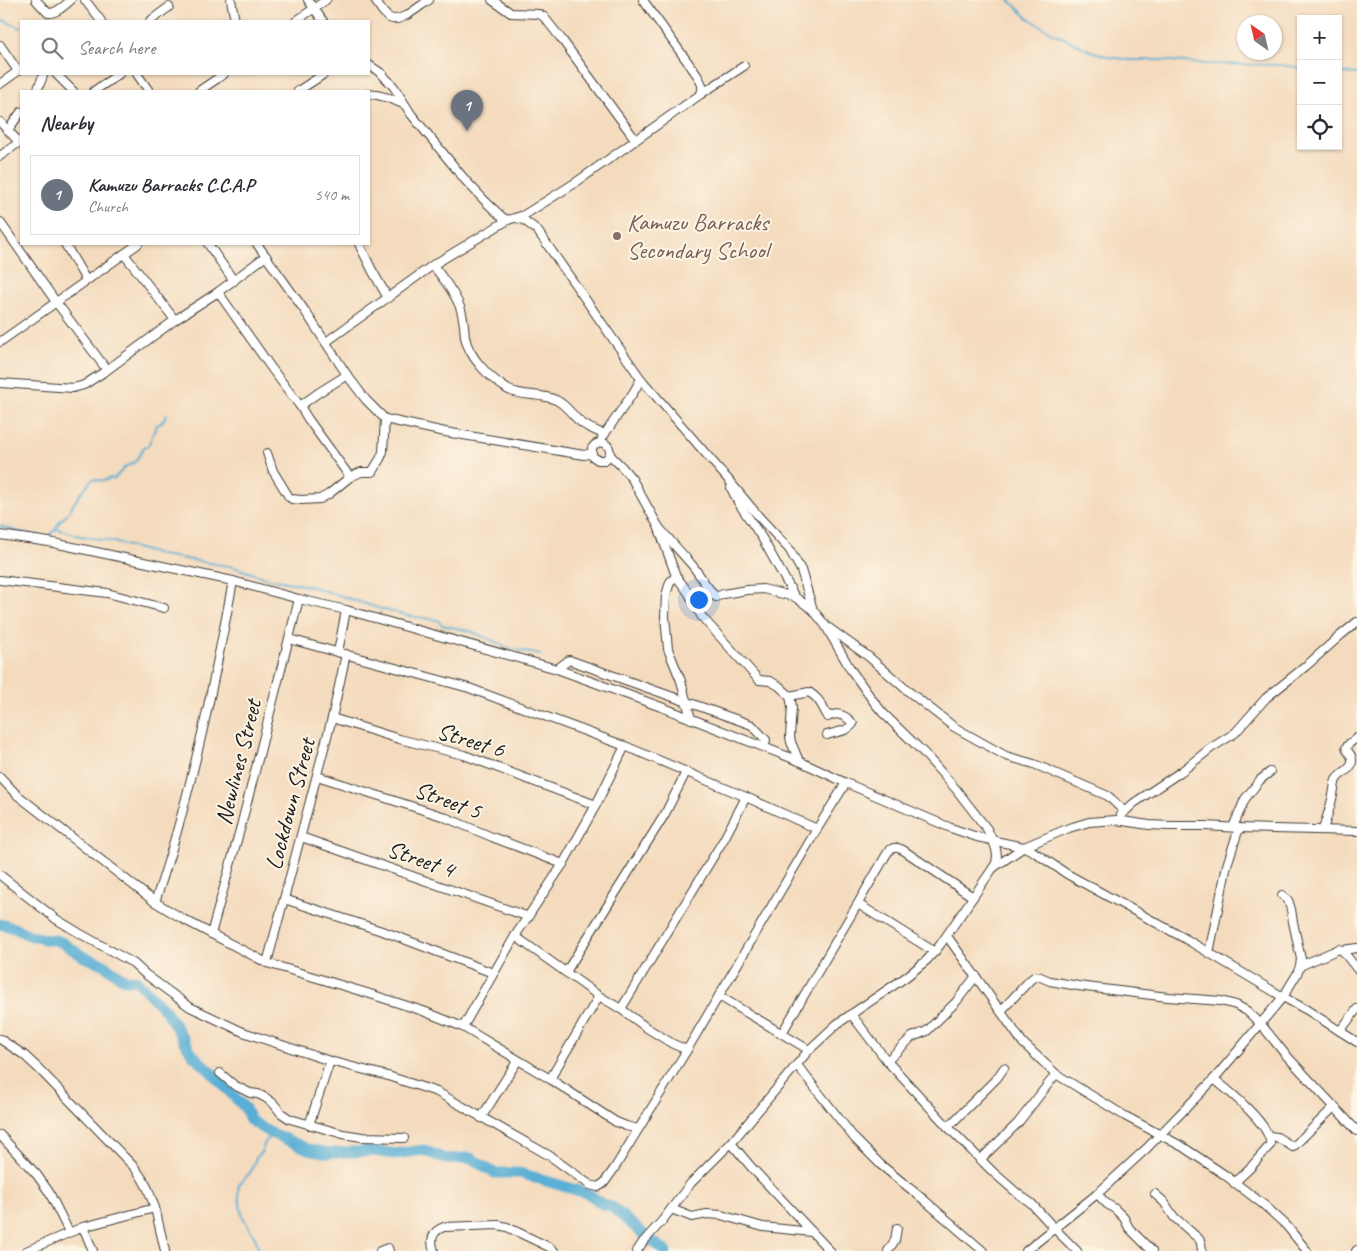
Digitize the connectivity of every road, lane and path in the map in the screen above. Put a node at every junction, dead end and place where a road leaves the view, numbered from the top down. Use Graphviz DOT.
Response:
graph roads {
  1 [pos="36,0"];
  2 [pos="72,0"];
  3 [pos="85,0"];
  4 [pos="231,0"];
  5 [pos="308,0"];
  6 [pos="326,0"];
  7 [pos="375,0"];
  8 [pos="429,0"];
  9 [pos="492,0"];
  10 [pos="643,0"];
  11 [pos="169,7"];
  12 [pos="314,8"];
  13 [pos="100,20"];
  14 [pos="151,20"];
  15 [pos="235,20"];
  16 [pos="297,20"];
  17 [pos="321,20"];
  18 [pos="0,45"];
  19 [pos="370,66"];
  20 [pos="744,66"];
  21 [pos="20,70"];
  22 [pos="43,75"];
  23 [pos="57,75"];
  24 [pos="118,75"];
  25 [pos="138,75"];
  26 [pos="223,75"];
  27 [pos="322,75"];
  28 [pos="0,84"];
  29 [pos="37,90"];
  30 [pos="72,90"];
  31 [pos="95,90"];
  32 [pos="148,90"];
  33 [pos="200,90"];
  34 [pos="300,90"];
  35 [pos="370,94"];
  36 [pos="701,94"];
  37 [pos="405,105"];
  38 [pos="20,113"];
  39 [pos="0,122"];
  40 [pos="8,130"];
  41 [pos="635,139"];
  42 [pos="20,142"];
  43 [pos="0,156"];
  44 [pos="512,219"];
  45 [pos="0,222"];
  46 [pos="66,245"];
  47 [pos="137,245"];
  48 [pos="209,245"];
  49 [pos="258,245"];
  50 [pos="360,245"];
  51 [pos="124,254"];
  52 [pos="266,256"];
  53 [pos="433,265"];
  54 [pos="86,280"];
  55 [pos="234,281"];
  56 [pos="218,292"];
  57 [pos="388,298"];
  58 [pos="56,302"];
  59 [pos="175,320"];
  60 [pos="0,342"];
  61 [pos="326,342"];
  62 [pos="107,370"];
  63 [pos="347,375"];
  64 [pos="641,379"];
  65 [pos="0,382"];
  66 [pos="300,406"];
  67 [pos="385,419"];
  68 [pos="605,434"];
  69 [pos="599,442"];
  70 [pos="267,453"];
  71 [pos="592,453"];
  72 [pos="610,455"];
  73 [pos="350,476"];
  74 [pos="726,477"];
  75 [pos="658,526"];
  76 [pos="0,536"];
  77 [pos="676,576"];
  78 [pos="0,580"];
  79 [pos="233,581"];
  80 [pos="795,597"];
  81 [pos="299,599"];
  82 [pos="164,608"];
  83 [pos="346,610"];
  84 [pos="813,610"];
  85 [pos="1357,622"];
  86 [pos="825,625"];
  87 [pos="289,639"];
  88 [pos="342,653"];
  89 [pos="557,669"];
  90 [pos="790,696"];
  91 [pos="686,701"];
  92 [pos="332,718"];
  93 [pos="691,719"];
  94 [pos="826,735"];
  95 [pos="1357,738"];
  96 [pos="625,746"];
  97 [pos="764,747"];
  98 [pos="799,761"];
  99 [pos="686,772"];
  100 [pos="1270,772"];
  101 [pos="317,776"];
  102 [pos="0,777"];
  103 [pos="846,783"];
  104 [pos="746,796"];
  105 [pos="596,805"];
  106 [pos="1124,811"];
  107 [pos="1116,820"];
  108 [pos="1236,828"];
  109 [pos="817,829"];
  110 [pos="1323,830"];
  111 [pos="1357,831"];
  112 [pos="301,837"];
  113 [pos="993,841"];
  114 [pos="1024,847"];
  115 [pos="563,864"];
  116 [pos="993,868"];
  117 [pos="0,875"];
  118 [pos="1282,895"];
  119 [pos="973,897"];
  120 [pos="284,900"];
  121 [pos="155,902"];
  122 [pos="858,904"];
  123 [pos="529,916"];
  124 [pos="211,934"];
  125 [pos="515,936"];
  126 [pos="947,936"];
  127 [pos="1357,948"];
  128 [pos="1342,950"];
  129 [pos="935,952"];
  130 [pos="1209,953"];
  131 [pos="267,963"];
  132 [pos="1300,966"];
  133 [pos="1357,969"];
  134 [pos="566,972"];
  135 [pos="493,973"];
  136 [pos="976,976"];
  137 [pos="599,996"];
  138 [pos="719,996"];
  139 [pos="1283,997"];
  140 [pos="621,1009"];
  141 [pos="1357,1009"];
  142 [pos="1001,1011"];
  143 [pos="851,1014"];
  144 [pos="1260,1023"];
  145 [pos="463,1027"];
  146 [pos="1340,1031"];
  147 [pos="782,1033"];
  148 [pos="0,1039"];
  149 [pos="1357,1042"];
  150 [pos="687,1050"];
  151 [pos="809,1050"];
  152 [pos="518,1060"];
  153 [pos="330,1061"];
  154 [pos="887,1061"];
  155 [pos="797,1065"];
  156 [pos="1004,1068"];
  157 [pos="220,1073"];
  158 [pos="1056,1074"];
  159 [pos="550,1079"];
  160 [pos="1214,1079"];
  161 [pos="1334,1107"];
  162 [pos="481,1118"];
  163 [pos="309,1125"];
  164 [pos="948,1127"];
  165 [pos="638,1129"];
  166 [pos="1357,1131"];
  167 [pos="0,1135"];
  168 [pos="1159,1135"];
  169 [pos="1270,1136"];
  170 [pos="404,1138"];
  171 [pos="731,1143"];
  172 [pos="980,1160"];
  173 [pos="1234,1182"];
  174 [pos="1097,1194"];
  175 [pos="1156,1194"];
  176 [pos="155,1208"];
  177 [pos="671,1209"];
  178 [pos="83,1227"];
  179 [pos="897,1228"];
  180 [pos="1054,1228"];
  181 [pos="69,1232"];
  182 [pos="812,1232"];
  183 [pos="26,1251"];
  184 [pos="92,1251"];
  185 [pos="165,1251"];
  186 [pos="380,1251"];
  187 [pos="389,1251"];
  188 [pos="434,1251"];
  189 [pos="554,1251"];
  190 [pos="637,1251"];
  191 [pos="830,1251"];
  192 [pos="888,1251"];
  193 [pos="983,1251"];
  194 [pos="1026,1251"];
  195 [pos="1077,1251"];
  196 [pos="1152,1251"];
  197 [pos="1202,1251"];
  198 [pos="1307,1251"];
  1 -- 2 [label="street"];
  3 -- 13 [label="street"];
  4 -- 15 [label="street"];
  5 -- 12 [label="street"];
  6 -- 12 [label="street"];
  7 -- 8 [label="street"];
  9 -- 41 [label="street"];
  10 -- 36 [label="street"];
  11 -- 14 [label="street"];
  12 -- 16 [label="street"];
  12 -- 17 [label="street"];
  18 -- 21 [label="street"];
  19 -- 37 [label="street"];
  20 -- 36 [label="street"];
  21 -- 28 [label="street"];
  22 -- 29 [label="street"];
  23 -- 30 [label="street"];
  24 -- 31 [label="street"];
  25 -- 32 [label="street"];
  26 -- 33 [label="street"];
  27 -- 34 [label="street"];
  35 -- 37 [label="street"];
  36 -- 41 [label="street"];
  37 -- 44 [label="street"];
  38 -- 40 [label="street"];
  39 -- 40 [label="street"];
  40 -- 42 [label="street"];
  41 -- 44 [label="street"];
  42 -- 43 [label="street"];
  44 -- 53 [label="street"];
  44 -- 64 [label="street"];
  45 -- 58 [label="street"];
  46 -- 54 [label="street"];
  47 -- 51 [label="street"];
  48 -- 55 [label="street"];
  49 -- 52 [label="street"];
  50 -- 57 [label="street"];
  51 -- 54 [label="street"];
  51 -- 59 [label="street"];
  52 -- 55 [label="street"];
  52 -- 61 [label="street"];
  53 -- 57 [label="street"];
  53 -- 68 [label="street"];
  54 -- 58 [label="street"];
  55 -- 56 [label="street"];
  56 -- 59 [label="street"];
  56 -- 66 [label="street"];
  57 -- 61 [label="street"];
  58 -- 60 [label="street"];
  58 -- 62 [label="street"];
  59 -- 62 [label="street"];
  61 -- 63 [label="street"];
  62 -- 65 [label="street"];
  63 -- 66 [label="street"];
  63 -- 67 [label="street"];
  64 -- 68 [label="street"];
  64 -- 74 [label="street"];
  66 -- 73 [label="street"];
  67 -- 71 [label="street"];
  67 -- 73 [label="street"];
  68 -- 69 [label="street"];
  69 -- 71 [label="street"];
  69 -- 72 [label="street"];
  70 -- 73 [label="street"];
  71 -- 72 [label="street"];
  72 -- 75 [label="street"];
  74 -- 80 [label="street"];
  74 -- 84 [label="street"];
  75 -- 77 [label="street"];
  75 -- 80 [label="street"];
  76 -- 79 [label="street"];
  77 -- 90 [label="street"];
  77 -- 91 [label="street"];
  78 -- 82 [label="street"];
  79 -- 81 [label="street"];
  79 -- 121 [label="street"];
  80 -- 84 [label="street"];
  81 -- 83 [label="street"];
  81 -- 87 [label="street, Newlines Street"];
  83 -- 88 [label="street, Lockdown Street"];
  83 -- 89 [label="street"];
  84 -- 86 [label="street"];
  85 -- 106 [label="street"];
  86 -- 106 [label="street"];
  86 -- 113 [label="street"];
  87 -- 88 [label="street"];
  87 -- 124 [label="street, Newlines Street"];
  88 -- 92 [label="street, Lockdown Street"];
  88 -- 96 [label="street"];
  89 -- 91 [label="street"];
  89 -- 93 [label="street"];
  90 -- 94 [label="street"];
  90 -- 98 [label="street"];
  91 -- 93 [label="street"];
  91 -- 97 [label="street"];
  92 -- 101 [label="street, Lockdown Street"];
  92 -- 105 [label="street, Street 6"];
  93 -- 97 [label="street"];
  95 -- 110 [label="street"];
  96 -- 99 [label="street"];
  96 -- 105 [label="street"];
  97 -- 98 [label="street"];
  98 -- 103 [label="street"];
  99 -- 104 [label="street"];
  99 -- 134 [label="street"];
  100 -- 108 [label="street"];
  101 -- 112 [label="street, Lockdown Street"];
  101 -- 115 [label="street, Street 5"];
  102 -- 121 [label="street"];
  103 -- 109 [label="street"];
  103 -- 113 [label="street"];
  104 -- 109 [label="street"];
  104 -- 140 [label="street"];
  105 -- 115 [label="street"];
  106 -- 107 [label="street"];
  107 -- 108 [label="street"];
  107 -- 114 [label="street"];
  108 -- 110 [label="street"];
  108 -- 130 [label="street"];
  109 -- 138 [label="street"];
  110 -- 111 [label="street"];
  112 -- 120 [label="street, Lockdown Street"];
  112 -- 123 [label="street, Street 4"];
  113 -- 114 [label="street"];
  113 -- 116 [label="street"];
  114 -- 116 [label="street"];
  114 -- 130 [label="street"];
  115 -- 123 [label="street"];
  116 -- 119 [label="street"];
  117 -- 153 [label="street"];
  118 -- 132 [label="street"];
  119 -- 122 [label="street"];
  119 -- 126 [label="street"];
  120 -- 131 [label="street, Lockdown Street"];
  120 -- 135 [label="street"];
  121 -- 124 [label="street"];
  122 -- 129 [label="street"];
  122 -- 147 [label="street"];
  123 -- 125 [label="street"];
  124 -- 131 [label="street"];
  125 -- 134 [label="street"];
  125 -- 135 [label="street"];
  126 -- 129 [label="street"];
  126 -- 136 [label="street"];
  127 -- 128 [label="street"];
  128 -- 132 [label="street"];
  128 -- 133 [label="street"];
  129 -- 143 [label="street"];
  130 -- 139 [label="street"];
  131 -- 145 [label="street"];
  132 -- 139 [label="street"];
  134 -- 137 [label="street"];
  135 -- 145 [label="street"];
  136 -- 142 [label="street"];
  136 -- 154 [label="street"];
  137 -- 140 [label="street"];
  137 -- 159 [label="street"];
  138 -- 147 [label="street"];
  138 -- 150 [label="street"];
  139 -- 144 [label="street"];
  139 -- 146 [label="street"];
  140 -- 150 [label="street"];
  141 -- 146 [label="street"];
  142 -- 144 [label="street"];
  142 -- 158 [label="street"];
  143 -- 151 [label="street"];
  143 -- 154 [label="street"];
  144 -- 160 [label="street"];
  144 -- 161 [label="street"];
  145 -- 152 [label="street"];
  146 -- 149 [label="street"];
  147 -- 151 [label="street"];
  148 -- 176 [label="street"];
  150 -- 165 [label="street"];
  151 -- 155 [label="street"];
  152 -- 159 [label="street"];
  152 -- 162 [label="street"];
  153 -- 162 [label="street"];
  153 -- 163 [label="street"];
  154 -- 164 [label="street"];
  155 -- 171 [label="street"];
  155 -- 193 [label="street"];
  156 -- 164 [label="street"];
  157 -- 163 [label="street"];
  158 -- 168 [label="street"];
  158 -- 172 [label="street"];
  159 -- 165 [label="street"];
  160 -- 168 [label="street"];
  160 -- 169 [label="street"];
  161 -- 166 [label="street"];
  161 -- 169 [label="street"];
  162 -- 165 [label="street"];
  163 -- 170 [label="street"];
  164 -- 172 [label="street"];
  167 -- 181 [label="street"];
  168 -- 173 [label="street"];
  168 -- 174 [label="street"];
  169 -- 173 [label="street"];
  171 -- 177 [label="street"];
  171 -- 182 [label="street"];
  172 -- 180 [label="street"];
  173 -- 198 [label="street"];
  174 -- 180 [label="street"];
  174 -- 196 [label="street"];
  175 -- 197 [label="street"];
  176 -- 178 [label="street"];
  176 -- 185 [label="street"];
  177 -- 182 [label="street"];
  177 -- 190 [label="street"];
  178 -- 181 [label="street"];
  178 -- 184 [label="street"];
  179 -- 192 [label="street"];
  180 -- 194 [label="street"];
  180 -- 195 [label="street"];
  181 -- 183 [label="street"];
  182 -- 191 [label="street"];
  186 -- 187 [label="street"];
  188 -- 189 [label="street"];
}
